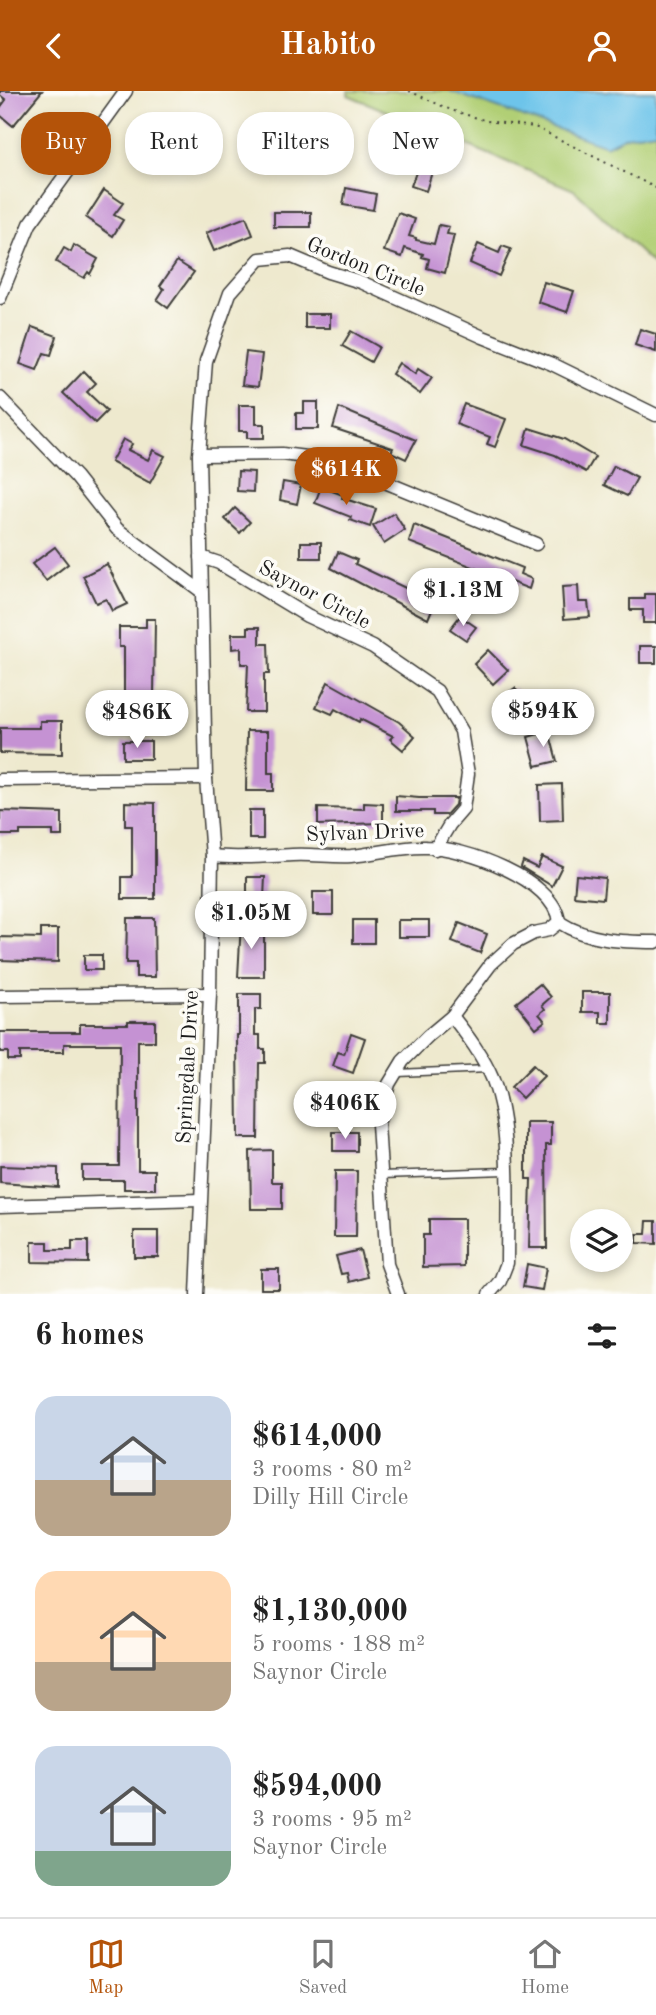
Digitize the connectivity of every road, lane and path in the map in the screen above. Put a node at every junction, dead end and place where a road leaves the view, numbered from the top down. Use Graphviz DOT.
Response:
graph roads {
  1 [pos="126,91"];
  2 [pos="409,91"];
  3 [pos="656,188"];
  4 [pos="0,298"];
  5 [pos="0,398"];
  6 [pos="656,415"];
  7 [pos="199,454"];
  8 [pos="536,544"];
  9 [pos="201,557"];
  10 [pos="201,591"];
  11 [pos="206,779"];
  12 [pos="0,780"];
  13 [pos="435,849"];
  14 [pos="212,856"];
  15 [pos="559,922"];
  16 [pos="656,942"];
  17 [pos="210,994"];
  18 [pos="0,996"];
  19 [pos="452,1016"];
  20 [pos="488,1069"];
  21 [pos="396,1073"];
  22 [pos="506,1171"];
  23 [pos="381,1175"];
  24 [pos="200,1200"];
  25 [pos="0,1206"];
  26 [pos="197,1294"];
  27 [pos="398,1294"];
  28 [pos="489,1294"];
  1 -- 4 [label="street"];
  2 -- 3 [label="path"];
  5 -- 10 [label="street"];
  6 -- 7 [label="street, Gordon Circle"];
  7 -- 8 [label="street"];
  7 -- 9 [label="street, Gordon Circle"];
  9 -- 10 [label="street, Gordon Circle"];
  9 -- 13 [label="street, Saynor Circle"];
  10 -- 11 [label="street, Springdale Drive"];
  11 -- 12 [label="street"];
  11 -- 14 [label="street, Springdale Drive"];
  13 -- 14 [label="street, Sylvan Drive"];
  13 -- 15 [label="street, Sylvan Drive"];
  14 -- 17 [label="street, Springdale Drive"];
  15 -- 16 [label="street"];
  15 -- 19 [label="street"];
  17 -- 18 [label="street"];
  17 -- 24 [label="street, Springdale Drive"];
  19 -- 20 [label="street"];
  19 -- 21 [label="street"];
  20 -- 21 [label="lane"];
  20 -- 22 [label="street"];
  21 -- 23 [label="street"];
  22 -- 23 [label="lane"];
  22 -- 28 [label="street"];
  23 -- 27 [label="street"];
  24 -- 25 [label="street"];
  24 -- 26 [label="street, Springdale Drive"];
}
